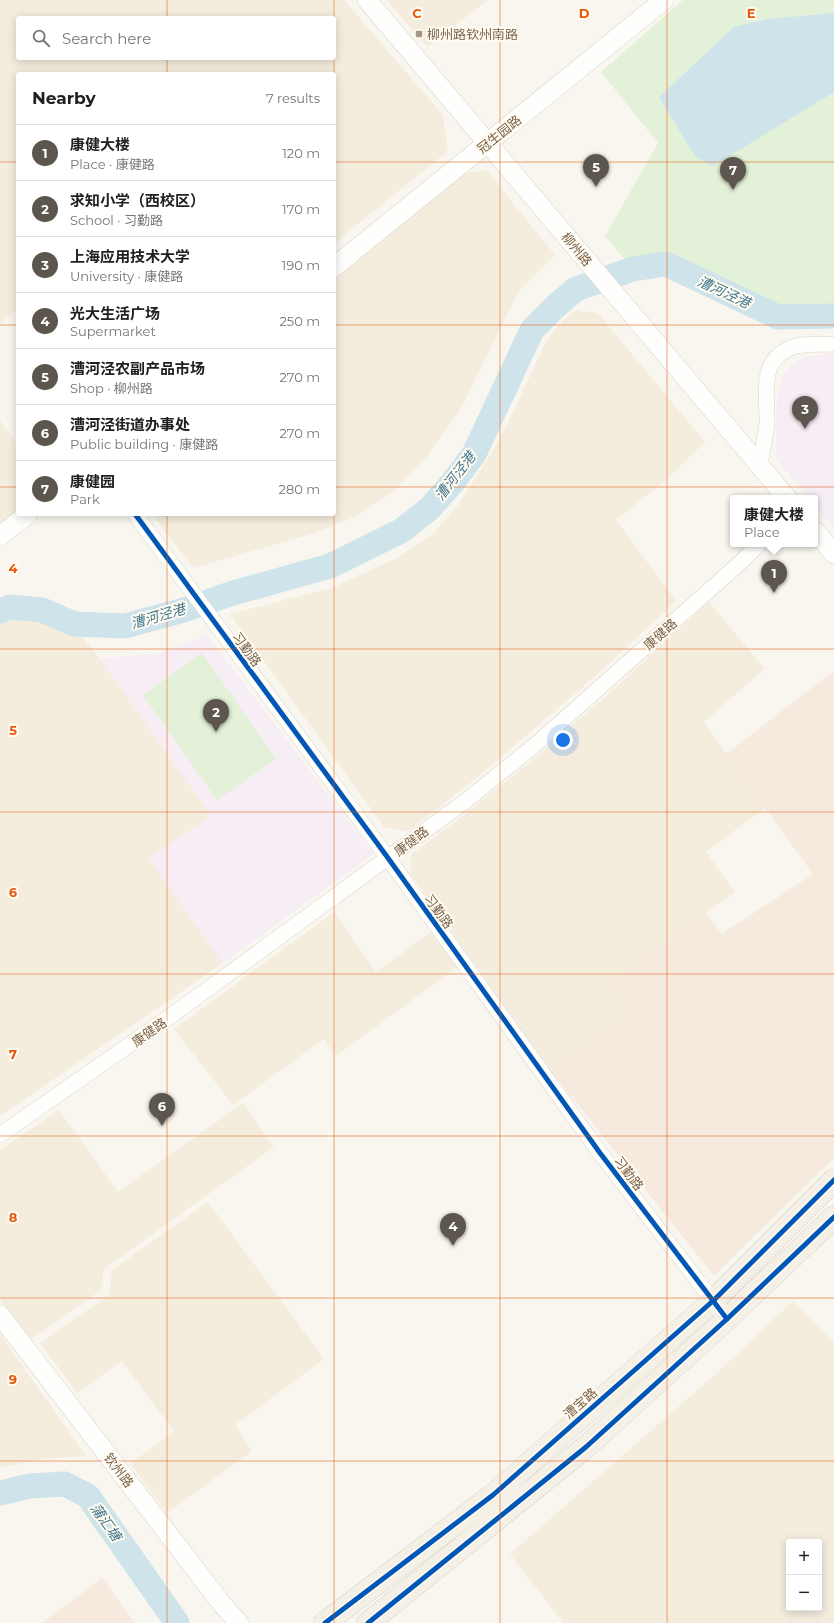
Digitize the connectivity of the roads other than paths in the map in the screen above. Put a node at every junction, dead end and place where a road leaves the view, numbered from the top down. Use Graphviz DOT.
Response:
graph roads {
  1 [pos="367,0"];
  2 [pos="664,0"];
  3 [pos="488,143"];
  4 [pos="336,265"];
  5 [pos="834,344"];
  6 [pos="760,466"];
  7 [pos="784,495"];
  8 [pos="25,516"];
  9 [pos="136,516"];
  10 [pos="818,535"];
  11 [pos="0,536"];
  12 [pos="756,547"];
  13 [pos="834,554"];
  14 [pos="388,858"];
  15 [pos="0,1135"];
  16 [pos="834,1180"];
  17 [pos="834,1217"];
  18 [pos="714,1300"];
  19 [pos="0,1315"];
  20 [pos="728,1318"];
  21 [pos="239,1623"];
  22 [pos="325,1623"];
  23 [pos="368,1623"];
  1 -- 3 [label="street, 柳州路"];
  2 -- 3 [label="street, 冠生园路"];
  3 -- 4 [label="street, 冠生园路"];
  3 -- 6 [label="street, 柳州路"];
  5 -- 6 [label="street"];
  6 -- 7 [label="street, 柳州路"];
  8 -- 11 [label="street"];
  9 -- 14 [label="street, 习勤路"];
  10 -- 13 [label="street"];
  12 -- 14 [label="street, 康健路"];
  14 -- 15 [label="street, 康健路"];
  14 -- 18 [label="street, 习勤路"];
  16 -- 18 [label="main road, 漕宝路"];
  17 -- 20 [label="main road"];
  18 -- 20 [label="street, 习勤路"];
  18 -- 22 [label="main road, 漕宝路"];
  19 -- 21 [label="street, 钦州路"];
  20 -- 23 [label="main road"];
}
